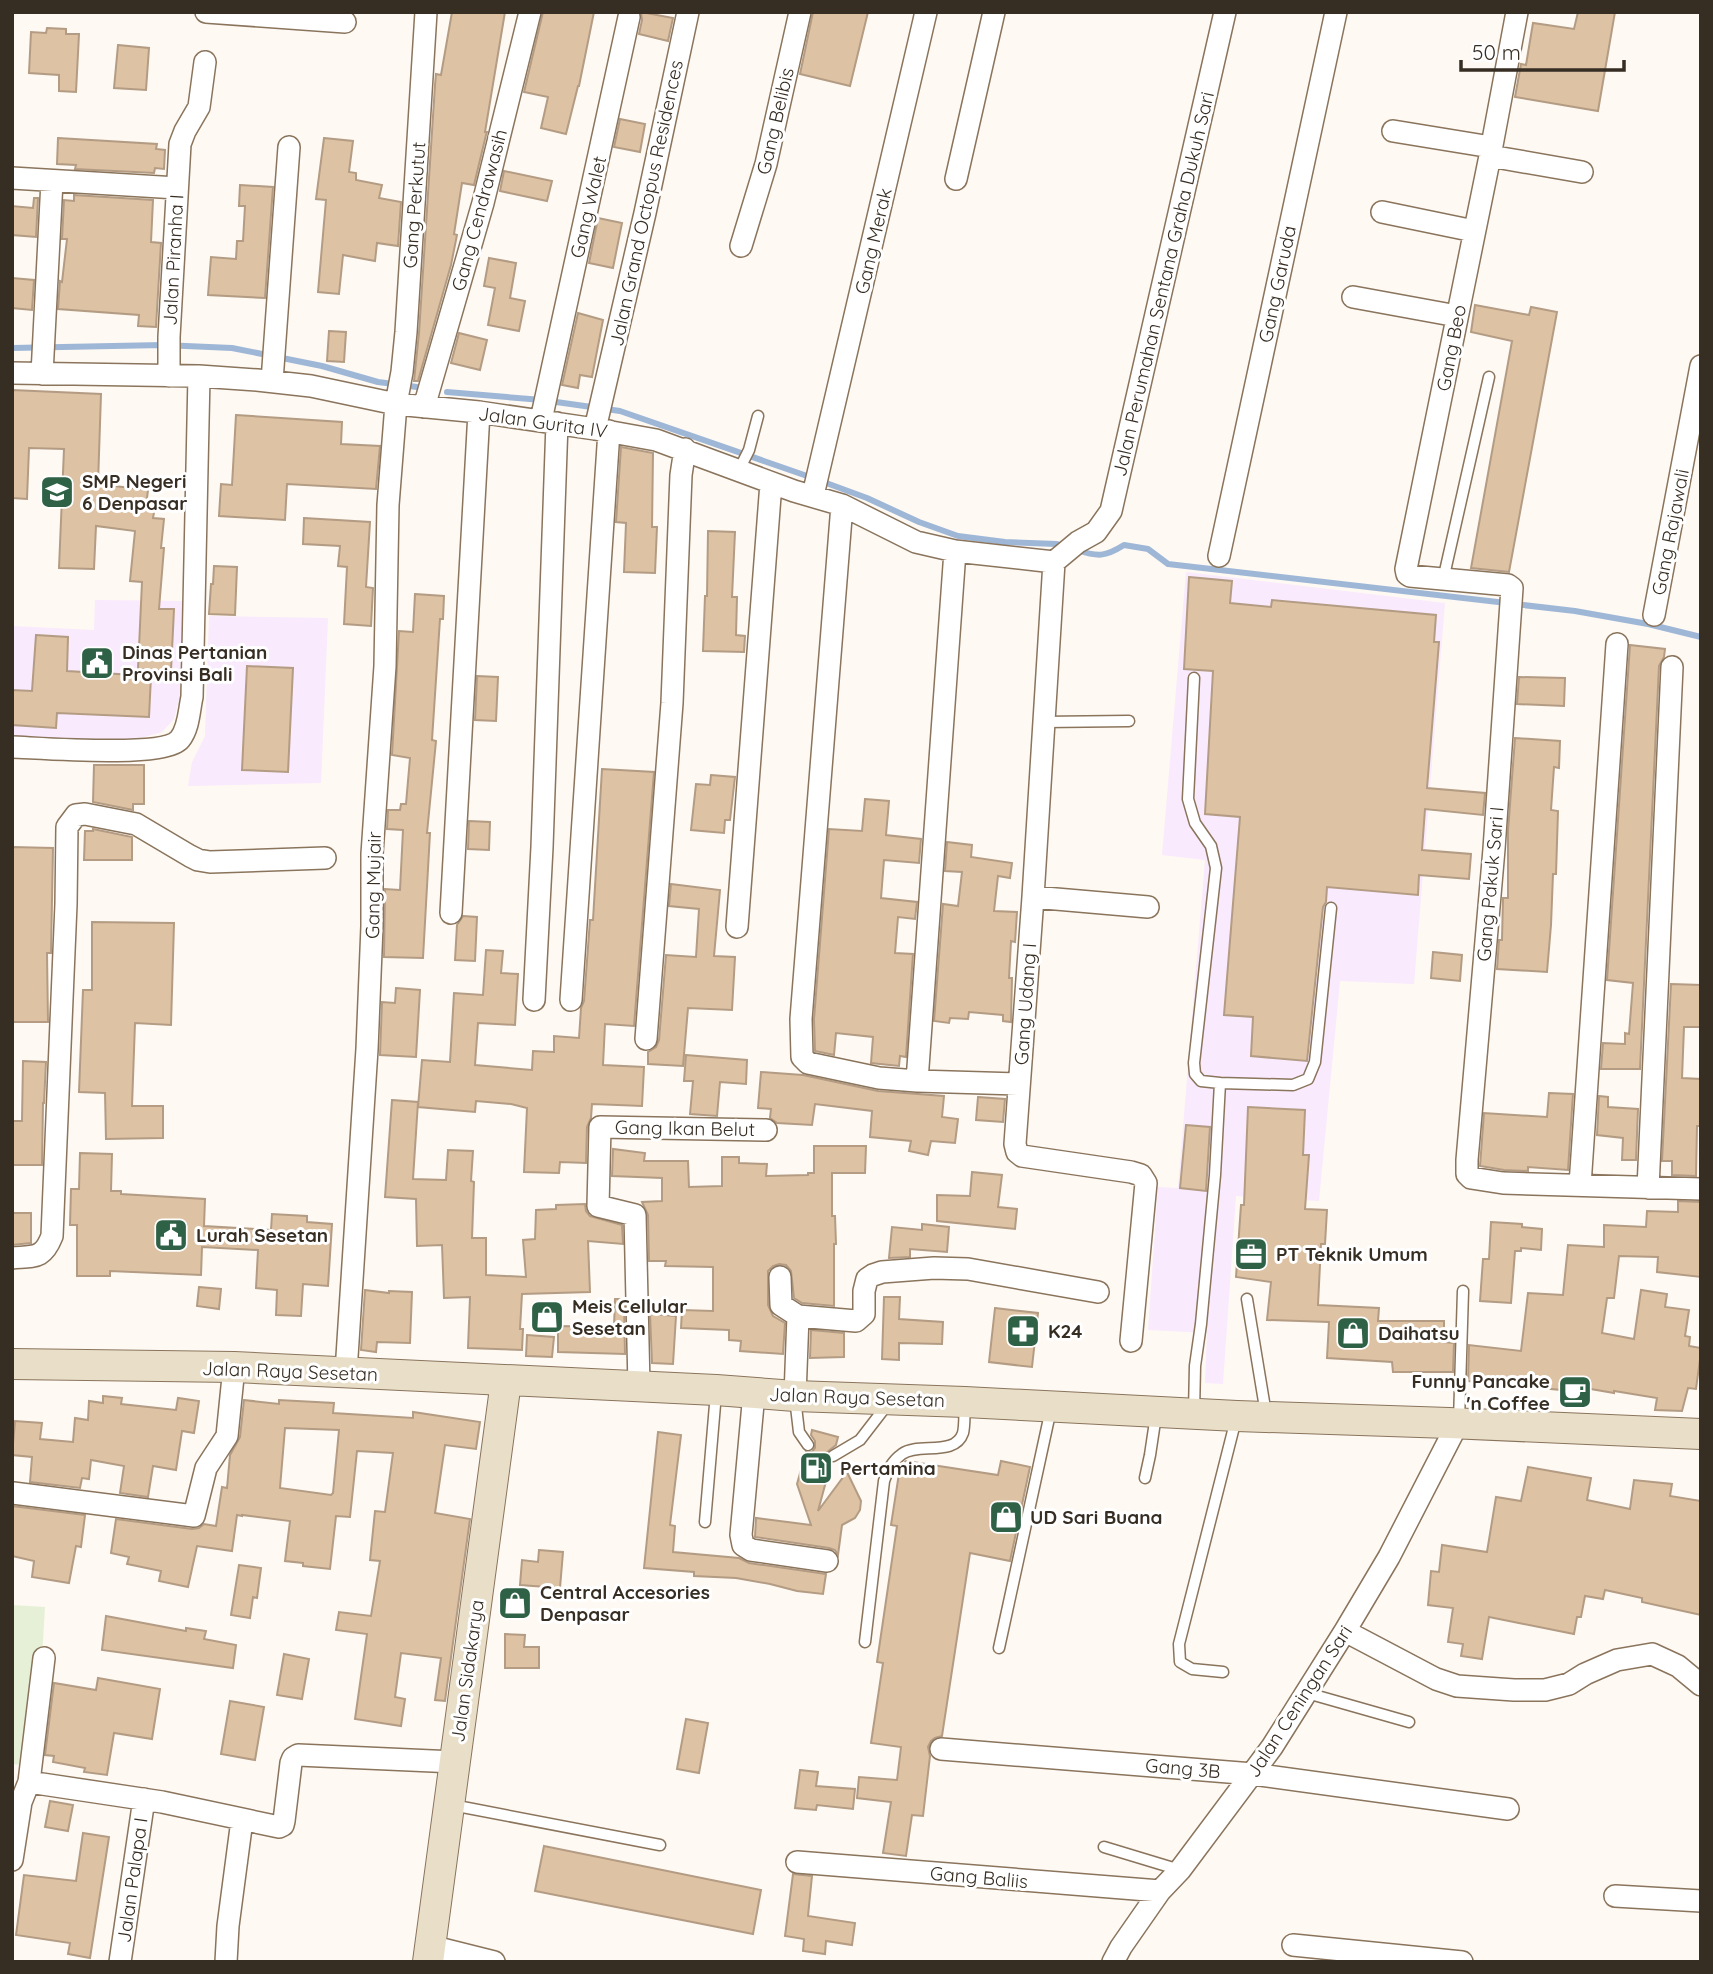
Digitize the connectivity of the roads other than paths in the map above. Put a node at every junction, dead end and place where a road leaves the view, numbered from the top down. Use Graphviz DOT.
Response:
graph roads {
  1 [pos="206,12"];
  2 [pos="426,12"];
  3 [pos="530,12"];
  4 [pos="688,12"];
  5 [pos="800,12"];
  6 [pos="926,12"];
  7 [pos="994,12"];
  8 [pos="1225,12"];
  9 [pos="1336,12"];
  10 [pos="1517,12"];
  11 [pos="629,17"];
  12 [pos="345,22"];
  13 [pos="205,62"];
  14 [pos="1393,131"];
  15 [pos="289,147"];
  16 [pos="1491,152"];
  17 [pos="1582,172"];
  18 [pos="12,178"];
  19 [pos="956,179"];
  20 [pos="52,181"];
  21 [pos="177,188"];
  22 [pos="1382,212"];
  23 [pos="1474,231"];
  24 [pos="744,238"];
  25 [pos="1353,297"];
  26 [pos="1457,316"];
  27 [pos="43,358"];
  28 [pos="1701,366"];
  29 [pos="12,373"];
  30 [pos="169,373"];
  31 [pos="199,376"];
  32 [pos="1489,377"];
  33 [pos="272,379"];
  34 [pos="396,400"];
  35 [pos="424,407"];
  36 [pos="479,412"];
  37 [pos="547,413"];
  38 [pos="758,416"];
  39 [pos="600,428"];
  40 [pos="685,449"];
  41 [pos="744,460"];
  42 [pos="816,482"];
  43 [pos="771,483"];
  44 [pos="842,505"];
  45 [pos="955,551"];
  46 [pos="1219,556"];
  47 [pos="1057,560"];
  48 [pos="1443,580"];
  49 [pos="1512,592"];
  50 [pos="1654,615"];
  51 [pos="1617,644"];
  52 [pos="1672,667"];
  53 [pos="1194,678"];
  54 [pos="1129,721"];
  55 [pos="1043,722"];
  56 [pos="12,747"];
  57 [pos="325,858"];
  58 [pos="1033,897"];
  59 [pos="1148,907"];
  60 [pos="1331,908"];
  61 [pos="451,913"];
  62 [pos="737,927"];
  63 [pos="534,1000"];
  64 [pos="570,1000"];
  65 [pos="646,1039"];
  66 [pos="917,1081"];
  67 [pos="1220,1083"];
  68 [pos="1018,1084"];
  69 [pos="766,1130"];
  70 [pos="1580,1185"];
  71 [pos="1648,1188"];
  72 [pos="1701,1189"];
  73 [pos="12,1258"];
  74 [pos="780,1277"];
  75 [pos="1464,1291"];
  76 [pos="1098,1292"];
  77 [pos="1247,1299"];
  78 [pos="798,1316"];
  79 [pos="1131,1341"];
  80 [pos="12,1364"];
  81 [pos="234,1367"];
  82 [pos="346,1372"];
  83 [pos="506,1381"];
  84 [pos="639,1386"];
  85 [pos="716,1390"];
  86 [pos="754,1393"];
  87 [pos="795,1396"];
  88 [pos="890,1399"];
  89 [pos="965,1402"];
  90 [pos="1052,1406"];
  91 [pos="1156,1413"];
  92 [pos="1194,1414"];
  93 [pos="1237,1416"];
  94 [pos="1267,1416"];
  95 [pos="1458,1423"];
  96 [pos="1701,1434"];
  97 [pos="808,1445"];
  98 [pos="833,1456"];
  99 [pos="1145,1478"];
  100 [pos="13,1493"];
  101 [pos="705,1522"];
  102 [pos="827,1561"];
  103 [pos="1345,1631"];
  104 [pos="865,1642"];
  105 [pos="999,1648"];
  106 [pos="44,1658"];
  107 [pos="1223,1672"];
  108 [pos="1701,1685"];
  109 [pos="1307,1693"];
  110 [pos="1409,1723"];
  111 [pos="941,1749"];
  112 [pos="455,1762"];
  113 [pos="1253,1773"];
  114 [pos="29,1782"];
  115 [pos="144,1799"];
  116 [pos="449,1804"];
  117 [pos="1508,1809"];
  118 [pos="15,1814"];
  119 [pos="242,1820"];
  120 [pos="660,1845"];
  121 [pos="1104,1847"];
  122 [pos="12,1860"];
  123 [pos="797,1862"];
  124 [pos="1180,1870"];
  125 [pos="1160,1892"];
  126 [pos="1615,1896"];
  127 [pos="1701,1900"];
  128 [pos="1293,1945"];
  129 [pos="429,1954"];
  130 [pos="120,1962"];
  131 [pos="226,1962"];
  132 [pos="494,1962"];
  133 [pos="1113,1962"];
  134 [pos="1462,1962"];
  1 -- 12 [label="street"];
  2 -- 34 [label="street, Gang Perkutut"];
  3 -- 35 [label="street, Gang Cendrawasih"];
  4 -- 39 [label="street, Jalan Grand Octopus Residences"];
  5 -- 24 [label="street, Gang Belibis"];
  6 -- 42 [label="street, Gang Merak"];
  7 -- 19 [label="street"];
  8 -- 47 [label="street, Jalan Perumahan Sentana Graha Dukuh Sari"];
  9 -- 46 [label="street, Gang Garuda"];
  10 -- 16 [label="street, Gang Beo"];
  11 -- 37 [label="street, Gang Walet"];
  13 -- 21 [label="street, Jalan Piranha I"];
  14 -- 16 [label="street"];
  15 -- 33 [label="street"];
  16 -- 17 [label="street"];
  16 -- 23 [label="street, Gang Beo"];
  18 -- 20 [label="street"];
  20 -- 21 [label="street"];
  20 -- 27 [label="street"];
  21 -- 30 [label="street, Jalan Piranha I"];
  22 -- 23 [label="street"];
  23 -- 26 [label="street, Gang Beo"];
  25 -- 26 [label="street"];
  26 -- 48 [label="street, Gang Beo"];
  27 -- 29 [label="street, Jalan Gurita IV"];
  27 -- 30 [label="street, Jalan Gurita IV"];
  28 -- 50 [label="street, Gang Rajawali"];
  30 -- 31 [label="street, Jalan Gurita IV"];
  31 -- 33 [label="street, Jalan Gurita IV"];
  31 -- 56 [label="street"];
  32 -- 48 [label="lane"];
  33 -- 34 [label="street, Jalan Gurita IV"];
  34 -- 35 [label="street, Jalan Gurita IV"];
  34 -- 82 [label="street, Gang Mujair"];
  35 -- 36 [label="street, Jalan Gurita IV"];
  36 -- 37 [label="street, Jalan Gurita IV"];
  36 -- 61 [label="street"];
  37 -- 39 [label="street, Jalan Gurita IV"];
  37 -- 63 [label="street, Gang Walet"];
  38 -- 41 [label="lane"];
  39 -- 40 [label="street, Jalan Gurita IV"];
  39 -- 64 [label="street, Jalan Grand Octopus Residences"];
  40 -- 41 [label="street, Jalan Gurita IV"];
  40 -- 65 [label="street"];
  41 -- 43 [label="street, Jalan Gurita IV"];
  42 -- 43 [label="street, Jalan Gurita IV"];
  42 -- 44 [label="street, Jalan Gurita IV"];
  43 -- 62 [label="street"];
  44 -- 45 [label="street, Jalan Gurita IV"];
  44 -- 66 [label="street"];
  45 -- 47 [label="street, Jalan Gurita IV"];
  45 -- 66 [label="street"];
  47 -- 55 [label="street, Gang Udang I"];
  48 -- 49 [label="street, Gang Beo"];
  49 -- 70 [label="street, Gang Pakuk Sari I"];
  51 -- 70 [label="street"];
  52 -- 71 [label="street"];
  53 -- 67 [label="lane"];
  54 -- 55 [label="lane"];
  55 -- 58 [label="street, Gang Udang I"];
  57 -- 73 [label="street"];
  58 -- 59 [label="street"];
  58 -- 68 [label="street, Gang Udang I"];
  60 -- 67 [label="lane"];
  66 -- 68 [label="street"];
  67 -- 92 [label="lane"];
  68 -- 79 [label="street, Gang Udang I"];
  69 -- 84 [label="street, Gang Ikan Belut"];
  70 -- 71 [label="street"];
  71 -- 72 [label="street"];
  74 -- 78 [label="street"];
  75 -- 95 [label="lane"];
  76 -- 78 [label="street"];
  77 -- 94 [label="lane"];
  78 -- 87 [label="street"];
  80 -- 81 [label="main road, Jalan Raya Sesetan"];
  81 -- 82 [label="main road, Jalan Raya Sesetan"];
  81 -- 100 [label="street"];
  82 -- 83 [label="main road, Jalan Raya Sesetan"];
  83 -- 84 [label="main road, Jalan Raya Sesetan"];
  83 -- 112 [label="main road, Jalan Sidakarya"];
  84 -- 85 [label="main road, Jalan Raya Sesetan"];
  85 -- 86 [label="main road, Jalan Raya Sesetan"];
  85 -- 101 [label="lane"];
  86 -- 87 [label="main road, Jalan Raya Sesetan"];
  86 -- 102 [label="street"];
  87 -- 88 [label="main road, Jalan Raya Sesetan"];
  87 -- 97 [label="lane"];
  88 -- 89 [label="main road, Jalan Raya Sesetan"];
  88 -- 98 [label="lane"];
  89 -- 90 [label="main road, Jalan Raya Sesetan"];
  89 -- 104 [label="lane"];
  90 -- 91 [label="main road, Jalan Raya Sesetan"];
  90 -- 105 [label="lane"];
  91 -- 92 [label="main road, Jalan Raya Sesetan"];
  91 -- 99 [label="lane"];
  92 -- 93 [label="main road, Jalan Raya Sesetan"];
  93 -- 94 [label="main road, Jalan Raya Sesetan"];
  93 -- 107 [label="lane"];
  94 -- 95 [label="main road, Jalan Raya Sesetan"];
  95 -- 96 [label="main road, Jalan Raya Sesetan"];
  95 -- 103 [label="street, Jalan Ceningan Sari"];
  103 -- 108 [label="street"];
  103 -- 109 [label="street, Jalan Ceningan Sari"];
  106 -- 114 [label="street"];
  109 -- 110 [label="lane"];
  109 -- 113 [label="street, Jalan Ceningan Sari"];
  111 -- 113 [label="street, Gang 3B"];
  112 -- 116 [label="main road, Jalan Sidakarya"];
  112 -- 119 [label="street"];
  113 -- 117 [label="street, Gang 3B"];
  113 -- 124 [label="street, Jalan Ceningan Sari"];
  114 -- 115 [label="street"];
  114 -- 118 [label="street"];
  115 -- 119 [label="street"];
  115 -- 130 [label="street, Jalan Palapa I"];
  116 -- 120 [label="lane"];
  116 -- 129 [label="main road, Jalan Sidakarya"];
  118 -- 122 [label="street"];
  119 -- 131 [label="street"];
  121 -- 124 [label="lane"];
  123 -- 125 [label="street, Gang Baliis"];
  124 -- 125 [label="street, Jalan Ceningan Sari"];
  125 -- 133 [label="street, Jalan Ceningan Sari"];
  126 -- 127 [label="street"];
  128 -- 134 [label="street"];
  129 -- 132 [label="street"];
}
